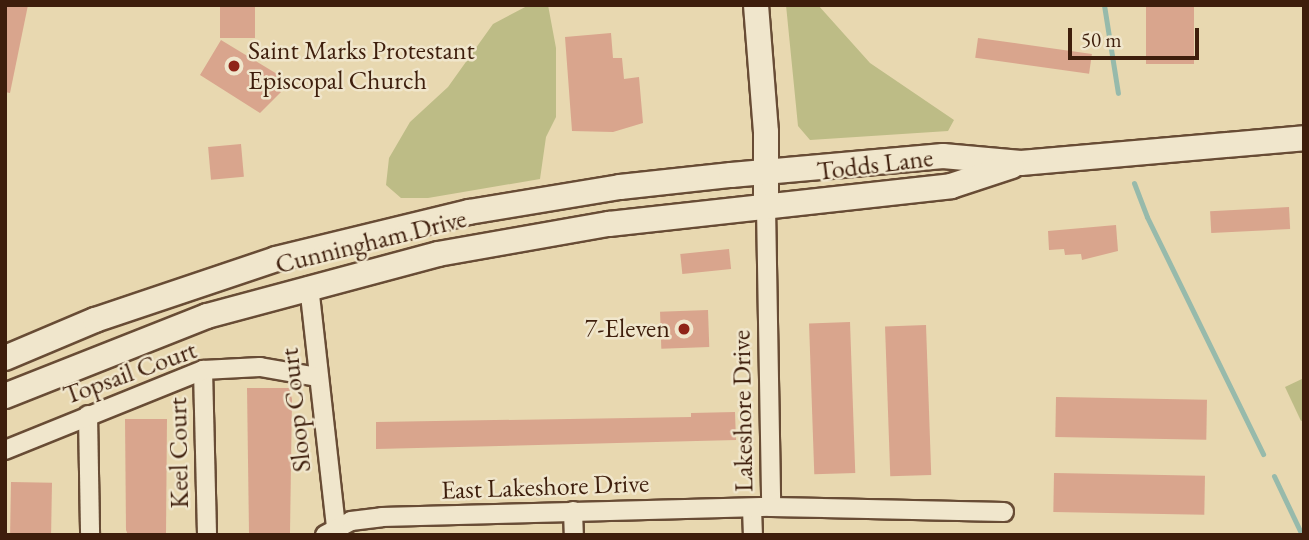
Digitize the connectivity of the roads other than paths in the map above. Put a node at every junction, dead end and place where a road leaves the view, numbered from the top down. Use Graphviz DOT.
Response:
graph roads {
  1 [pos="756,5"];
  2 [pos="1304,138"];
  3 [pos="1021,163"];
  4 [pos="767,172"];
  5 [pos="766,207"];
  6 [pos="309,286"];
  7 [pos="5,358"];
  8 [pos="203,370"];
  9 [pos="318,377"];
  10 [pos="5,396"];
  11 [pos="88,415"];
  12 [pos="5,450"];
  13 [pos="771,507"];
  14 [pos="752,508"];
  15 [pos="573,511"];
  16 [pos="1004,512"];
  17 [pos="330,531"];
  18 [pos="90,535"];
  19 [pos="207,535"];
  20 [pos="574,535"];
  21 [pos="753,535"];
  1 -- 4 [label="main road"];
  2 -- 3 [label="main road, Todds Lane"];
  3 -- 4 [label="main road, Todds Lane"];
  3 -- 5 [label="main road, Todds Lane"];
  4 -- 5 [label="main road"];
  4 -- 7 [label="main road, Cunningham Drive"];
  5 -- 6 [label="main road, Cunningham Drive"];
  5 -- 13 [label="street, Lakeshore Drive"];
  6 -- 9 [label="street, Sloop Court"];
  6 -- 10 [label="main road, Cunningham Drive"];
  8 -- 9 [label="street, Topsail Court"];
  8 -- 11 [label="street, Topsail Court"];
  8 -- 19 [label="street, Keel Court"];
  9 -- 17 [label="street, Sloop Court"];
  11 -- 12 [label="street, Topsail Court"];
  11 -- 18 [label="street"];
  13 -- 14 [label="street, East Lakeshore Drive"];
  13 -- 16 [label="street, Lakeshore Drive"];
  14 -- 15 [label="street, East Lakeshore Drive"];
  14 -- 21 [label="street"];
  15 -- 17 [label="street, East Lakeshore Drive"];
  15 -- 20 [label="street"];
}
